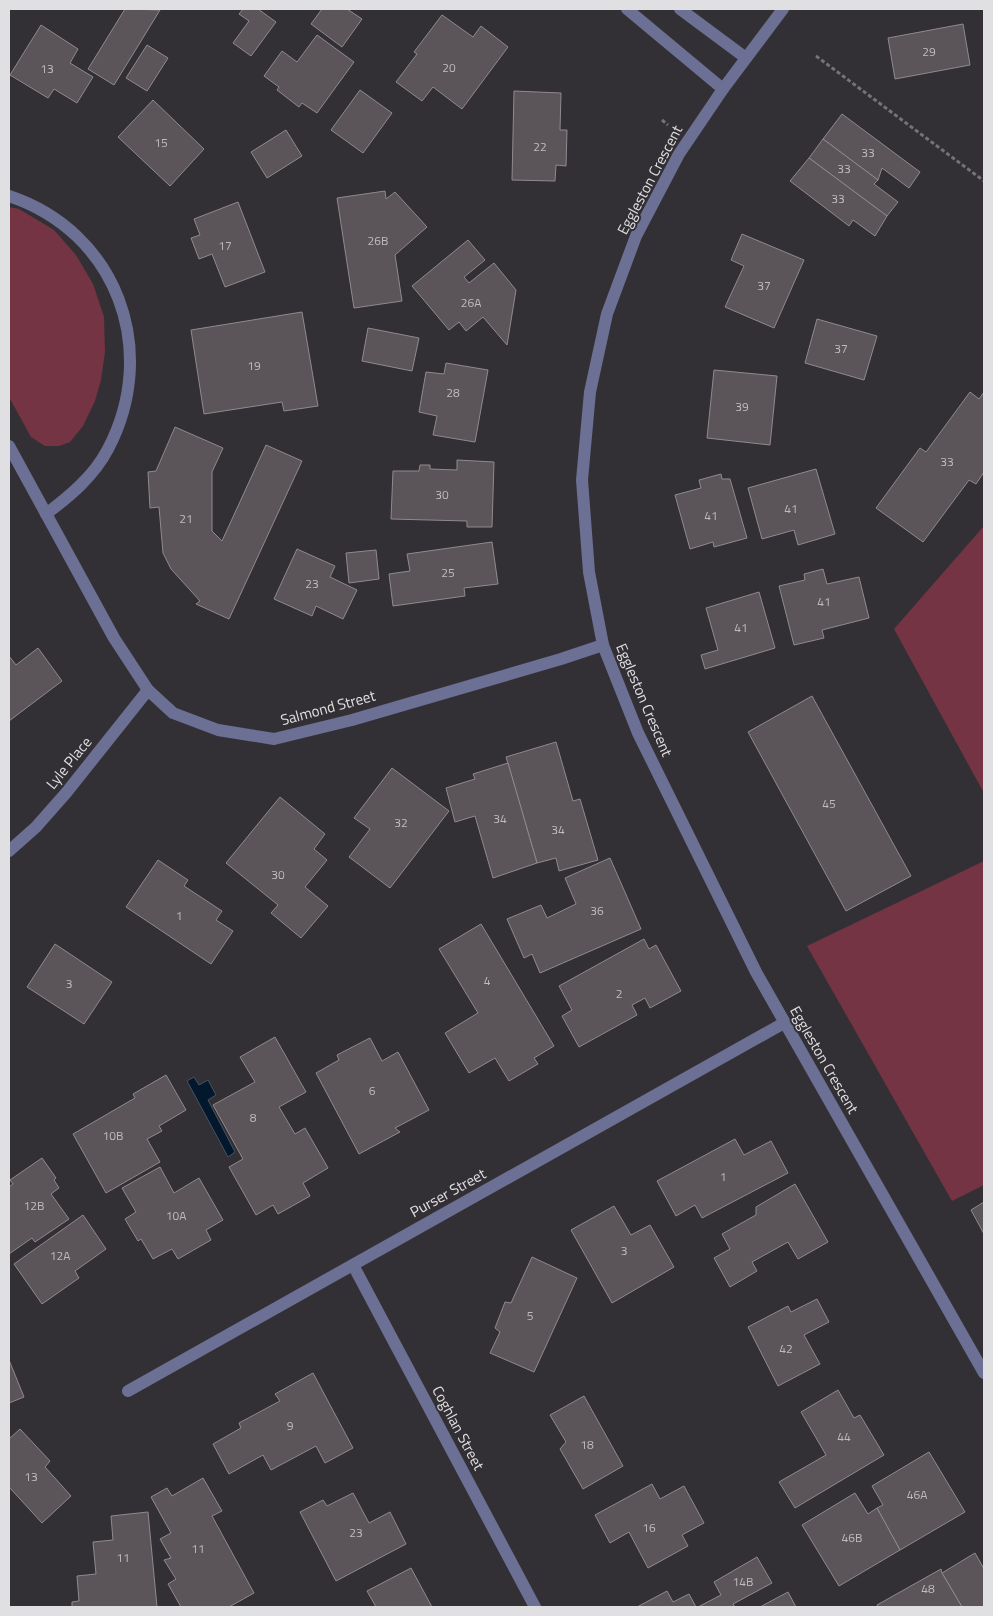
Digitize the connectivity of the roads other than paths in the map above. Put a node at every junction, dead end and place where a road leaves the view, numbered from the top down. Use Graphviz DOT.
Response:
graph roads {
  1 [pos="627,9"];
  2 [pos="680,9"];
  3 [pos="783,9"];
  4 [pos="746,58"];
  5 [pos="723,88"];
  6 [pos="9,196"];
  7 [pos="9,446"];
  8 [pos="46,514"];
  9 [pos="603,644"];
  10 [pos="148,690"];
  11 [pos="9,851"];
  12 [pos="784,1023"];
  13 [pos="353,1265"];
  14 [pos="984,1373"];
  15 [pos="128,1391"];
  16 [pos="535,1607"];
  1 -- 5 [label="street"];
  2 -- 4 [label="street"];
  3 -- 4 [label="street, Eggleston Crescent"];
  4 -- 5 [label="street, Eggleston Crescent"];
  5 -- 9 [label="street, Eggleston Crescent"];
  6 -- 8 [label="street"];
  7 -- 8 [label="street, Salmond Street"];
  8 -- 10 [label="street, Salmond Street"];
  9 -- 10 [label="street, Salmond Street"];
  9 -- 12 [label="street, Eggleston Crescent"];
  10 -- 11 [label="street, Lyle Place"];
  12 -- 13 [label="street, Purser Street"];
  12 -- 14 [label="street, Eggleston Crescent"];
  13 -- 15 [label="street, Purser Street"];
  13 -- 16 [label="street, Coghlan Street"];
}
